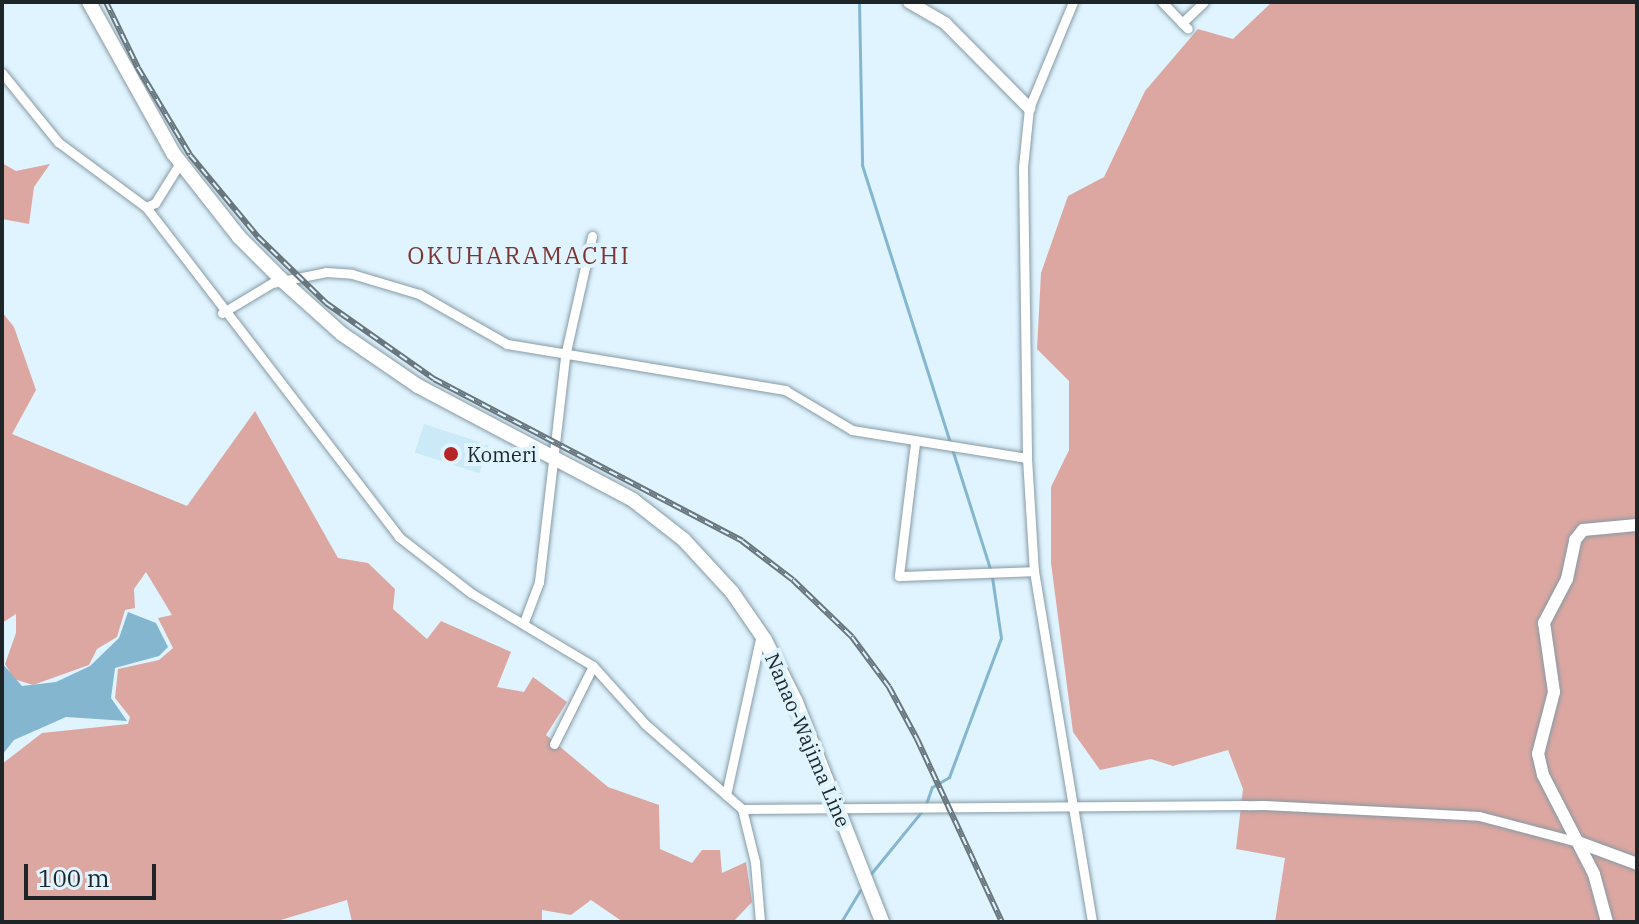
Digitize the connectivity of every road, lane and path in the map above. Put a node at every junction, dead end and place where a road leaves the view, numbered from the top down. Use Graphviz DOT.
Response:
graph roads {
  1 [pos="89,2"];
  2 [pos="909,2"];
  3 [pos="1073,2"];
  4 [pos="1162,2"];
  5 [pos="1204,2"];
  6 [pos="2,73"];
  7 [pos="1029,108"];
  8 [pos="180,163"];
  9 [pos="146,207"];
  10 [pos="592,236"];
  11 [pos="284,282"];
  12 [pos="222,313"];
  13 [pos="565,356"];
  14 [pos="915,443"];
  15 [pos="550,454"];
  16 [pos="1027,458"];
  17 [pos="1637,525"];
  18 [pos="1034,571"];
  19 [pos="524,622"];
  20 [pos="761,634"];
  21 [pos="593,666"];
  22 [pos="554,744"];
  23 [pos="726,795"];
  24 [pos="1072,806"];
  25 [pos="742,809"];
  26 [pos="838,810"];
  27 [pos="1578,842"];
  28 [pos="1637,864"];
  29 [pos="758,921"];
  30 [pos="882,922"];
  31 [pos="1092,922"];
  32 [pos="1607,922"];
  1 -- 8 [label="main road, Nanao-Wajima Line"];
  2 -- 7 [label="street"];
  3 -- 7 [label="street"];
  4 -- 5 [label="street"];
  6 -- 9 [label="street"];
  7 -- 16 [label="street"];
  8 -- 9 [label="street"];
  8 -- 11 [label="main road, Nanao-Wajima Line"];
  9 -- 12 [label="street"];
  10 -- 13 [label="street"];
  11 -- 12 [label="street"];
  11 -- 13 [label="street"];
  11 -- 15 [label="main road, Nanao-Wajima Line"];
  12 -- 19 [label="street"];
  13 -- 14 [label="street"];
  13 -- 15 [label="street"];
  14 -- 16 [label="street"];
  14 -- 18 [label="street"];
  15 -- 19 [label="street"];
  15 -- 20 [label="main road, Nanao-Wajima Line"];
  16 -- 18 [label="street"];
  17 -- 27 [label="street"];
  18 -- 24 [label="street"];
  19 -- 21 [label="street"];
  20 -- 23 [label="street"];
  20 -- 26 [label="main road, Nanao-Wajima Line"];
  21 -- 22 [label="street"];
  21 -- 23 [label="street"];
  23 -- 25 [label="street"];
  24 -- 26 [label="street"];
  24 -- 27 [label="street"];
  24 -- 31 [label="street"];
  25 -- 26 [label="street"];
  25 -- 29 [label="street"];
  26 -- 30 [label="main road, Nanao-Wajima Line"];
  27 -- 28 [label="street"];
  27 -- 32 [label="street"];
}
